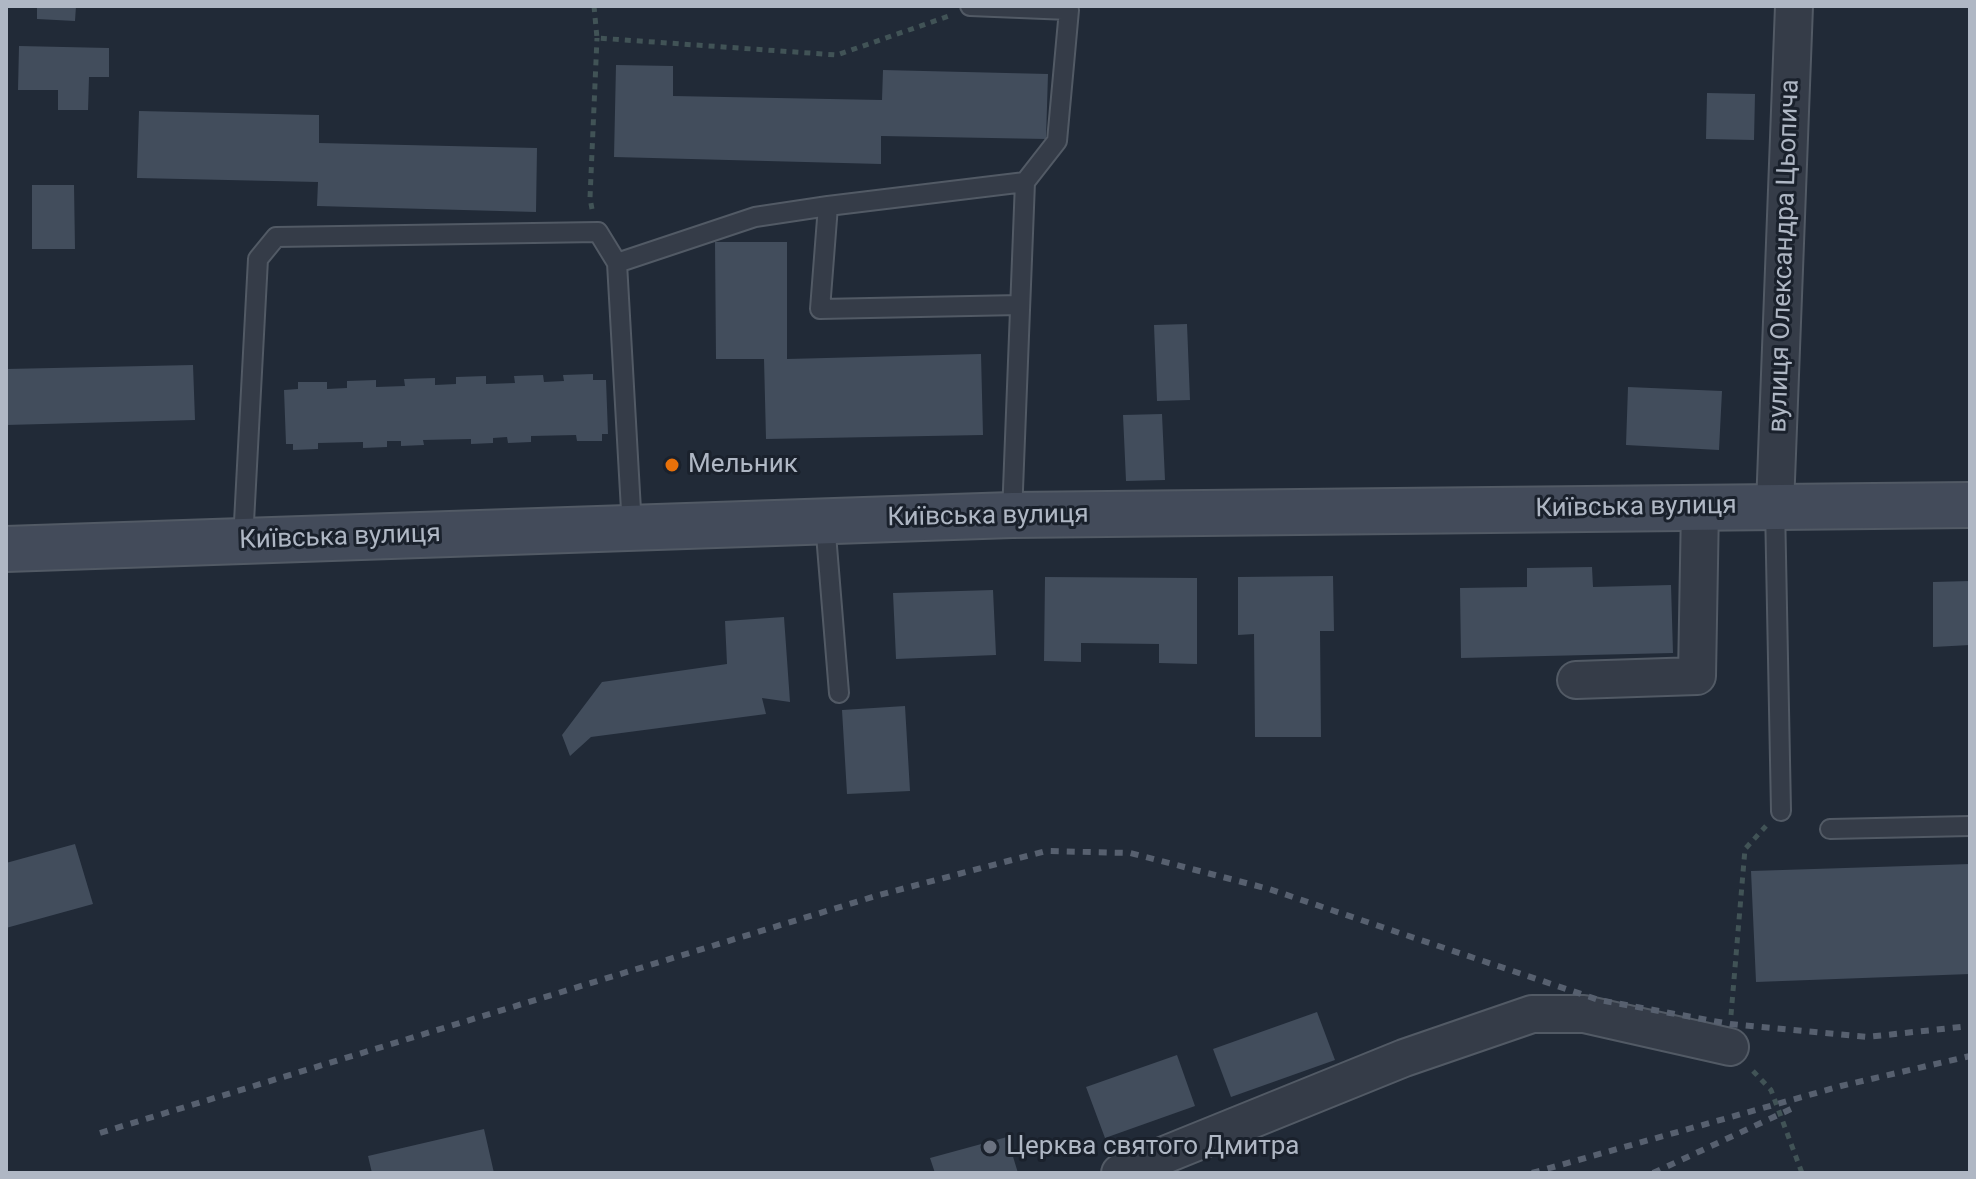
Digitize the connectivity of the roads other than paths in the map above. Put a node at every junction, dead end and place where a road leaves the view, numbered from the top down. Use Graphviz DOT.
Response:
graph roads {
  1 [pos="1794,6"];
  2 [pos="970,7"];
  3 [pos="1025,182"];
  4 [pos="828,206"];
  5 [pos="617,263"];
  6 [pos="1020,305"];
  7 [pos="1970,505"];
  8 [pos="1775,506"];
  9 [pos="1700,507"];
  10 [pos="1012,515"];
  11 [pos="825,522"];
  12 [pos="632,528"];
  13 [pos="243,541"];
  14 [pos="6,549"];
  15 [pos="1576,680"];
  16 [pos="839,693"];
  17 [pos="1781,811"];
  18 [pos="1970,826"];
  19 [pos="1830,829"];
  20 [pos="1730,1047"];
  21 [pos="1120,1173"];
  1 -- 8 [label="street, вулиця Олександра Цьопича"];
  2 -- 3 [label="lane"];
  3 -- 4 [label="lane"];
  3 -- 6 [label="lane"];
  4 -- 5 [label="lane"];
  4 -- 6 [label="lane"];
  5 -- 12 [label="lane"];
  5 -- 13 [label="lane"];
  6 -- 10 [label="lane"];
  7 -- 8 [label="main road, Київська вулиця"];
  8 -- 9 [label="main road, Київська вулиця"];
  8 -- 17 [label="lane"];
  9 -- 10 [label="main road, Київська вулиця"];
  9 -- 15 [label="street"];
  10 -- 11 [label="main road, Київська вулиця"];
  11 -- 12 [label="main road, Київська вулиця"];
  11 -- 16 [label="lane"];
  12 -- 13 [label="main road, Київська вулиця"];
  13 -- 14 [label="main road, Київська вулиця"];
  18 -- 19 [label="lane"];
  20 -- 21 [label="street"];
}
